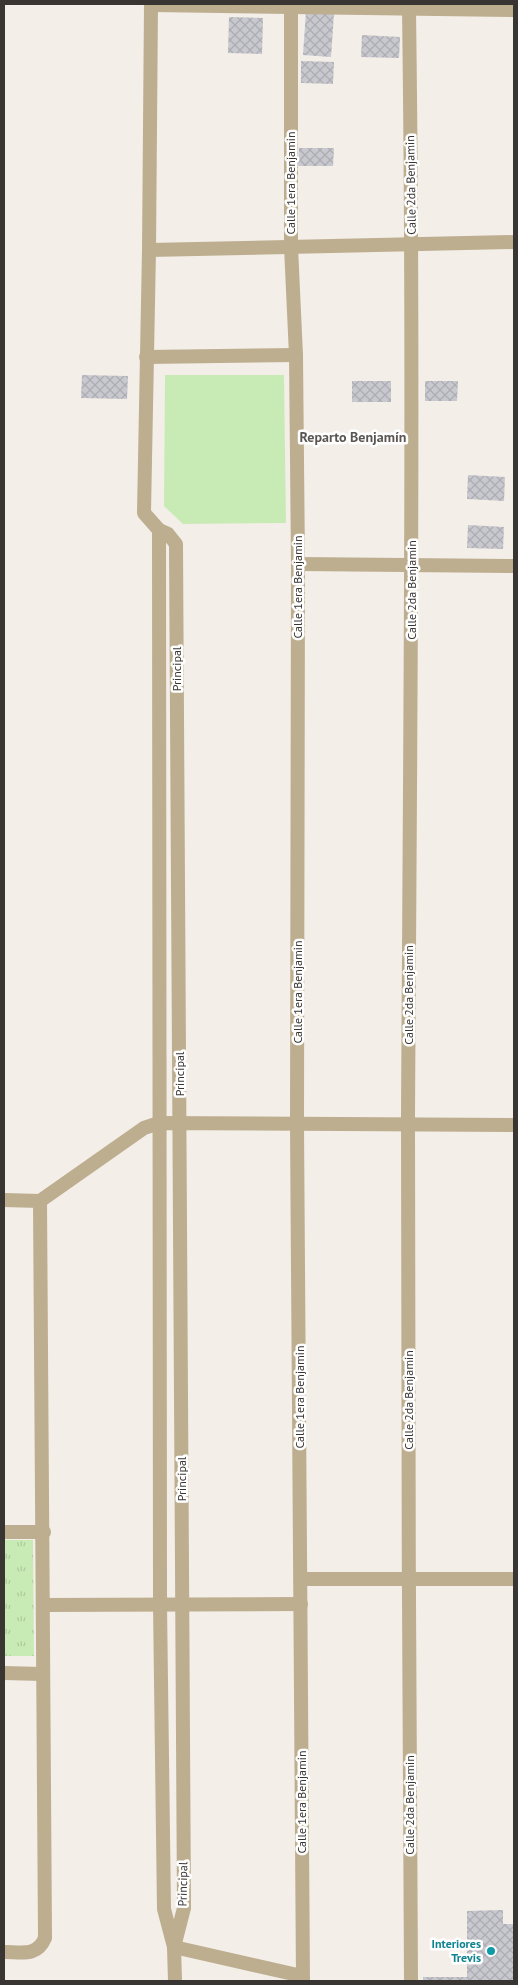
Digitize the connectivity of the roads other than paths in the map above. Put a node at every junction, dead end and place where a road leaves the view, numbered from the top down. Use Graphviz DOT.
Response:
graph roads {
  1 [pos="151,4"];
  2 [pos="290,5"];
  3 [pos="408,9"];
  4 [pos="514,10"];
  5 [pos="514,242"];
  6 [pos="412,244"];
  7 [pos="291,247"];
  8 [pos="149,250"];
  9 [pos="296,355"];
  10 [pos="146,357"];
  11 [pos="159,530"];
  12 [pos="298,564"];
  13 [pos="412,565"];
  14 [pos="514,566"];
  15 [pos="159,1123"];
  16 [pos="180,1123"];
  17 [pos="298,1125"];
  18 [pos="408,1125"];
  19 [pos="514,1125"];
  20 [pos="4,1200"];
  21 [pos="40,1201"];
  22 [pos="4,1532"];
  23 [pos="44,1532"];
  24 [pos="301,1579"];
  25 [pos="409,1579"];
  26 [pos="514,1579"];
  27 [pos="301,1604"];
  28 [pos="43,1605"];
  29 [pos="160,1605"];
  30 [pos="183,1605"];
  31 [pos="4,1673"];
  32 [pos="42,1674"];
  33 [pos="174,1947"];
  34 [pos="4,1952"];
  35 [pos="302,1978"];
  36 [pos="175,1981"];
  37 [pos="411,1981"];
  1 -- 2 [label="street"];
  1 -- 8 [label="street"];
  2 -- 3 [label="street"];
  2 -- 7 [label="street, Calle 1era Benjamin"];
  3 -- 4 [label="street"];
  3 -- 6 [label="street, Calle 2da Benjamin"];
  5 -- 6 [label="street"];
  6 -- 7 [label="street"];
  6 -- 13 [label="street, Calle 2da Benjamin"];
  7 -- 8 [label="street"];
  7 -- 9 [label="street, Calle 1era Benjamin"];
  8 -- 10 [label="street"];
  9 -- 10 [label="street"];
  9 -- 12 [label="street, Calle 1era Benjamin"];
  10 -- 11 [label="street"];
  11 -- 15 [label="street, Principal"];
  11 -- 16 [label="street, Principal"];
  12 -- 13 [label="street"];
  12 -- 17 [label="street, Calle 1era Benjamin"];
  13 -- 14 [label="street"];
  13 -- 18 [label="street, Calle 2da Benjamin"];
  15 -- 16 [label="street"];
  15 -- 21 [label="street"];
  15 -- 29 [label="street, Principal"];
  16 -- 17 [label="street"];
  16 -- 30 [label="street, Principal"];
  17 -- 18 [label="street"];
  17 -- 24 [label="street, Calle 1era Benjamin"];
  18 -- 19 [label="street"];
  18 -- 25 [label="street, Calle 2da Benjamin"];
  20 -- 21 [label="street"];
  21 -- 23 [label="street"];
  22 -- 23 [label="street"];
  23 -- 28 [label="street"];
  24 -- 25 [label="street"];
  24 -- 27 [label="street, Calle 1era Benjamin"];
  25 -- 26 [label="street"];
  25 -- 37 [label="street, Calle 2da Benjamin"];
  27 -- 30 [label="street"];
  27 -- 35 [label="street, Calle 1era Benjamin"];
  28 -- 29 [label="street"];
  28 -- 32 [label="street"];
  29 -- 30 [label="street"];
  29 -- 33 [label="street, Principal"];
  30 -- 33 [label="street, Principal"];
  31 -- 32 [label="street"];
  32 -- 34 [label="street"];
  33 -- 35 [label="street"];
  33 -- 36 [label="street"];
}
